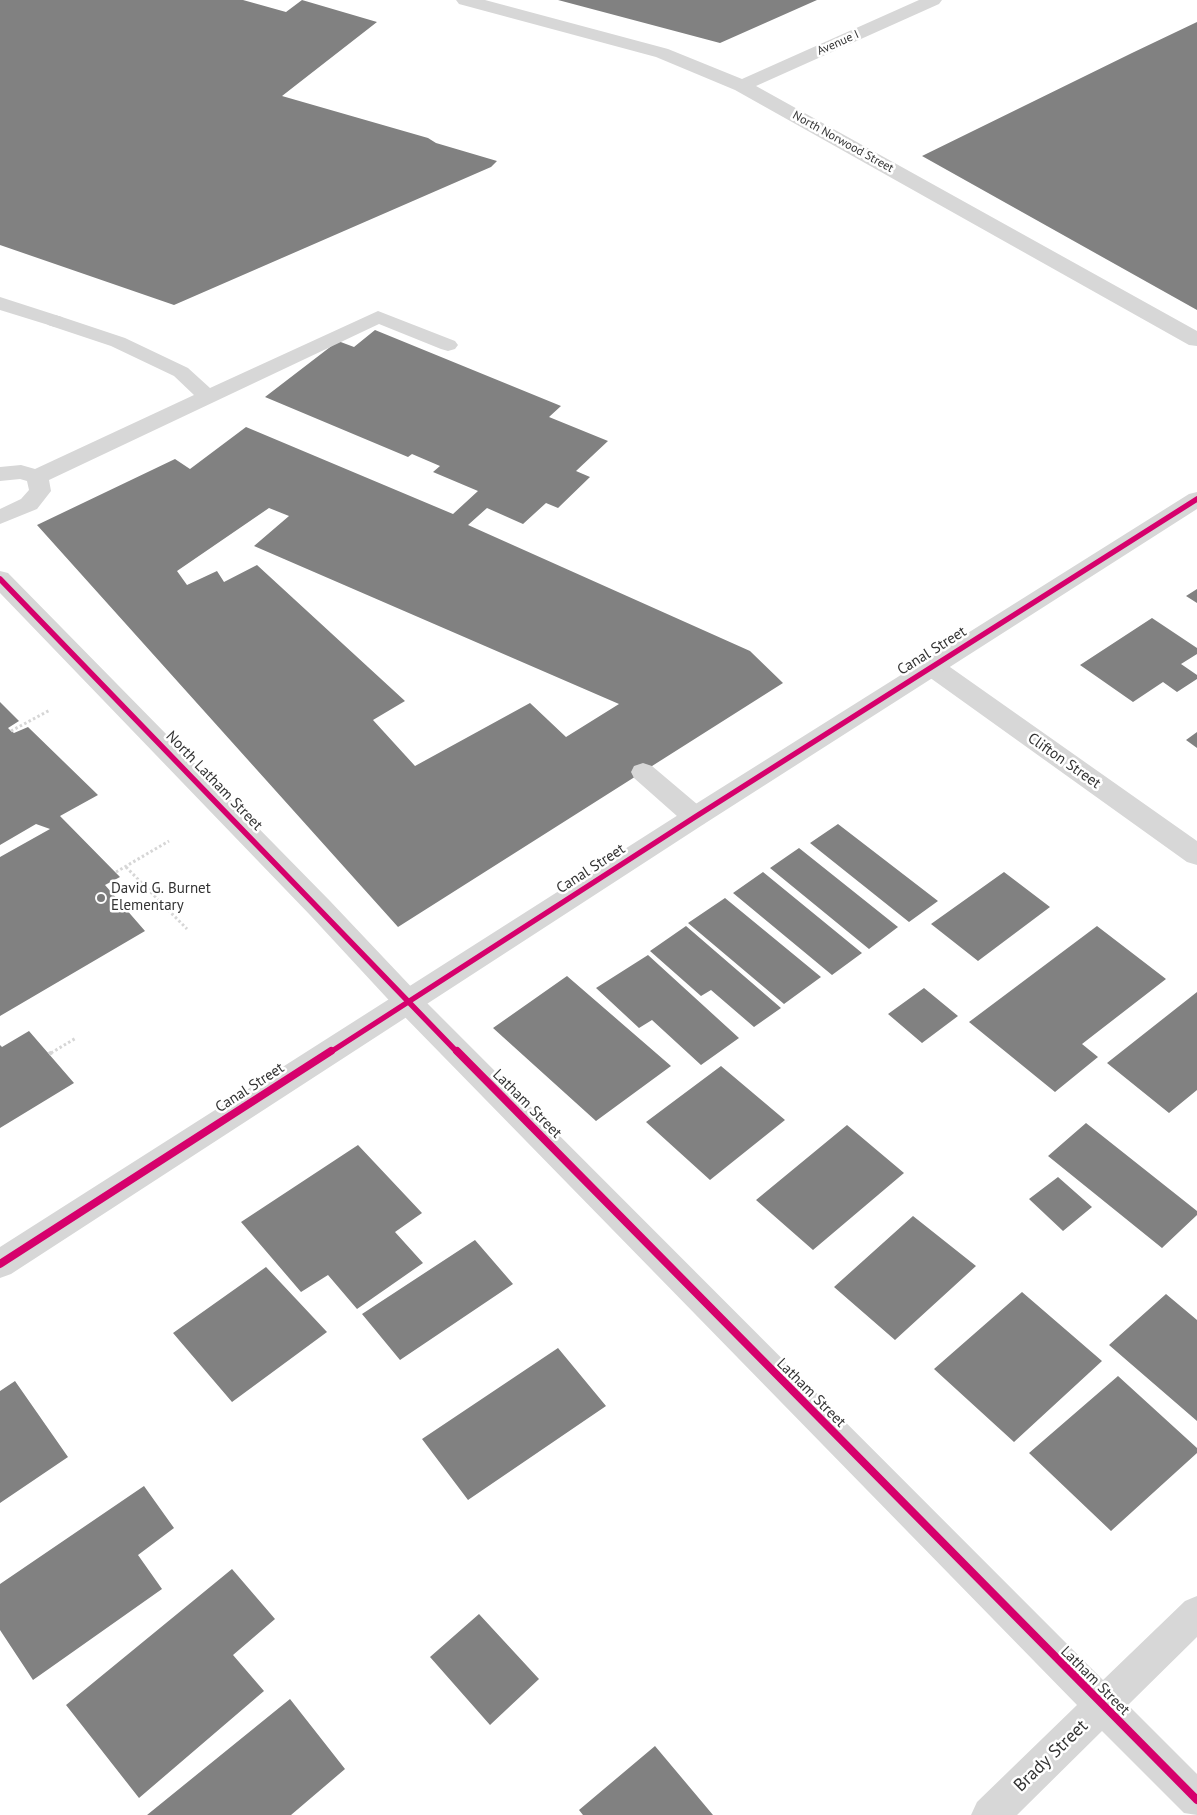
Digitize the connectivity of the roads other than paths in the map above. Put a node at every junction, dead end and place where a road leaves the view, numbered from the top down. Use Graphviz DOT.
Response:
graph roads {
  1 [pos="465,0"];
  2 [pos="933,0"];
  3 [pos="742,86"];
  4 [pos="0,303"];
  5 [pos="55,321"];
  6 [pos="1197,340"];
  7 [pos="448,345"];
  8 [pos="208,397"];
  9 [pos="0,474"];
  10 [pos="37,477"];
  11 [pos="1197,499"];
  12 [pos="0,517"];
  13 [pos="0,579"];
  14 [pos="931,666"];
  15 [pos="643,772"];
  16 [pos="695,816"];
  17 [pos="1197,855"];
  18 [pos="408,1002"];
  19 [pos="0,1264"];
  20 [pos="1197,1613"];
  21 [pos="1102,1706"];
  22 [pos="1197,1800"];
  23 [pos="990,1815"];
  1 -- 3 [label="street, North Norwood Street"];
  2 -- 3 [label="street, Avenue I"];
  3 -- 6 [label="street, North Norwood Street"];
  4 -- 5 [label="street"];
  5 -- 8 [label="lane"];
  7 -- 8 [label="lane"];
  8 -- 10 [label="lane"];
  9 -- 10 [label="lane"];
  10 -- 12 [label="lane"];
  11 -- 14 [label="street, Canal Street"];
  13 -- 18 [label="street, North Latham Street"];
  14 -- 16 [label="street, Canal Street"];
  14 -- 17 [label="street, Clifton Street"];
  15 -- 16 [label="lane"];
  16 -- 18 [label="street, Canal Street"];
  18 -- 19 [label="street, Canal Street"];
  18 -- 21 [label="street, Latham Street"];
  20 -- 21 [label="street, Brady Street"];
  21 -- 22 [label="street, Latham Street"];
  21 -- 23 [label="street, Brady Street"];
}
